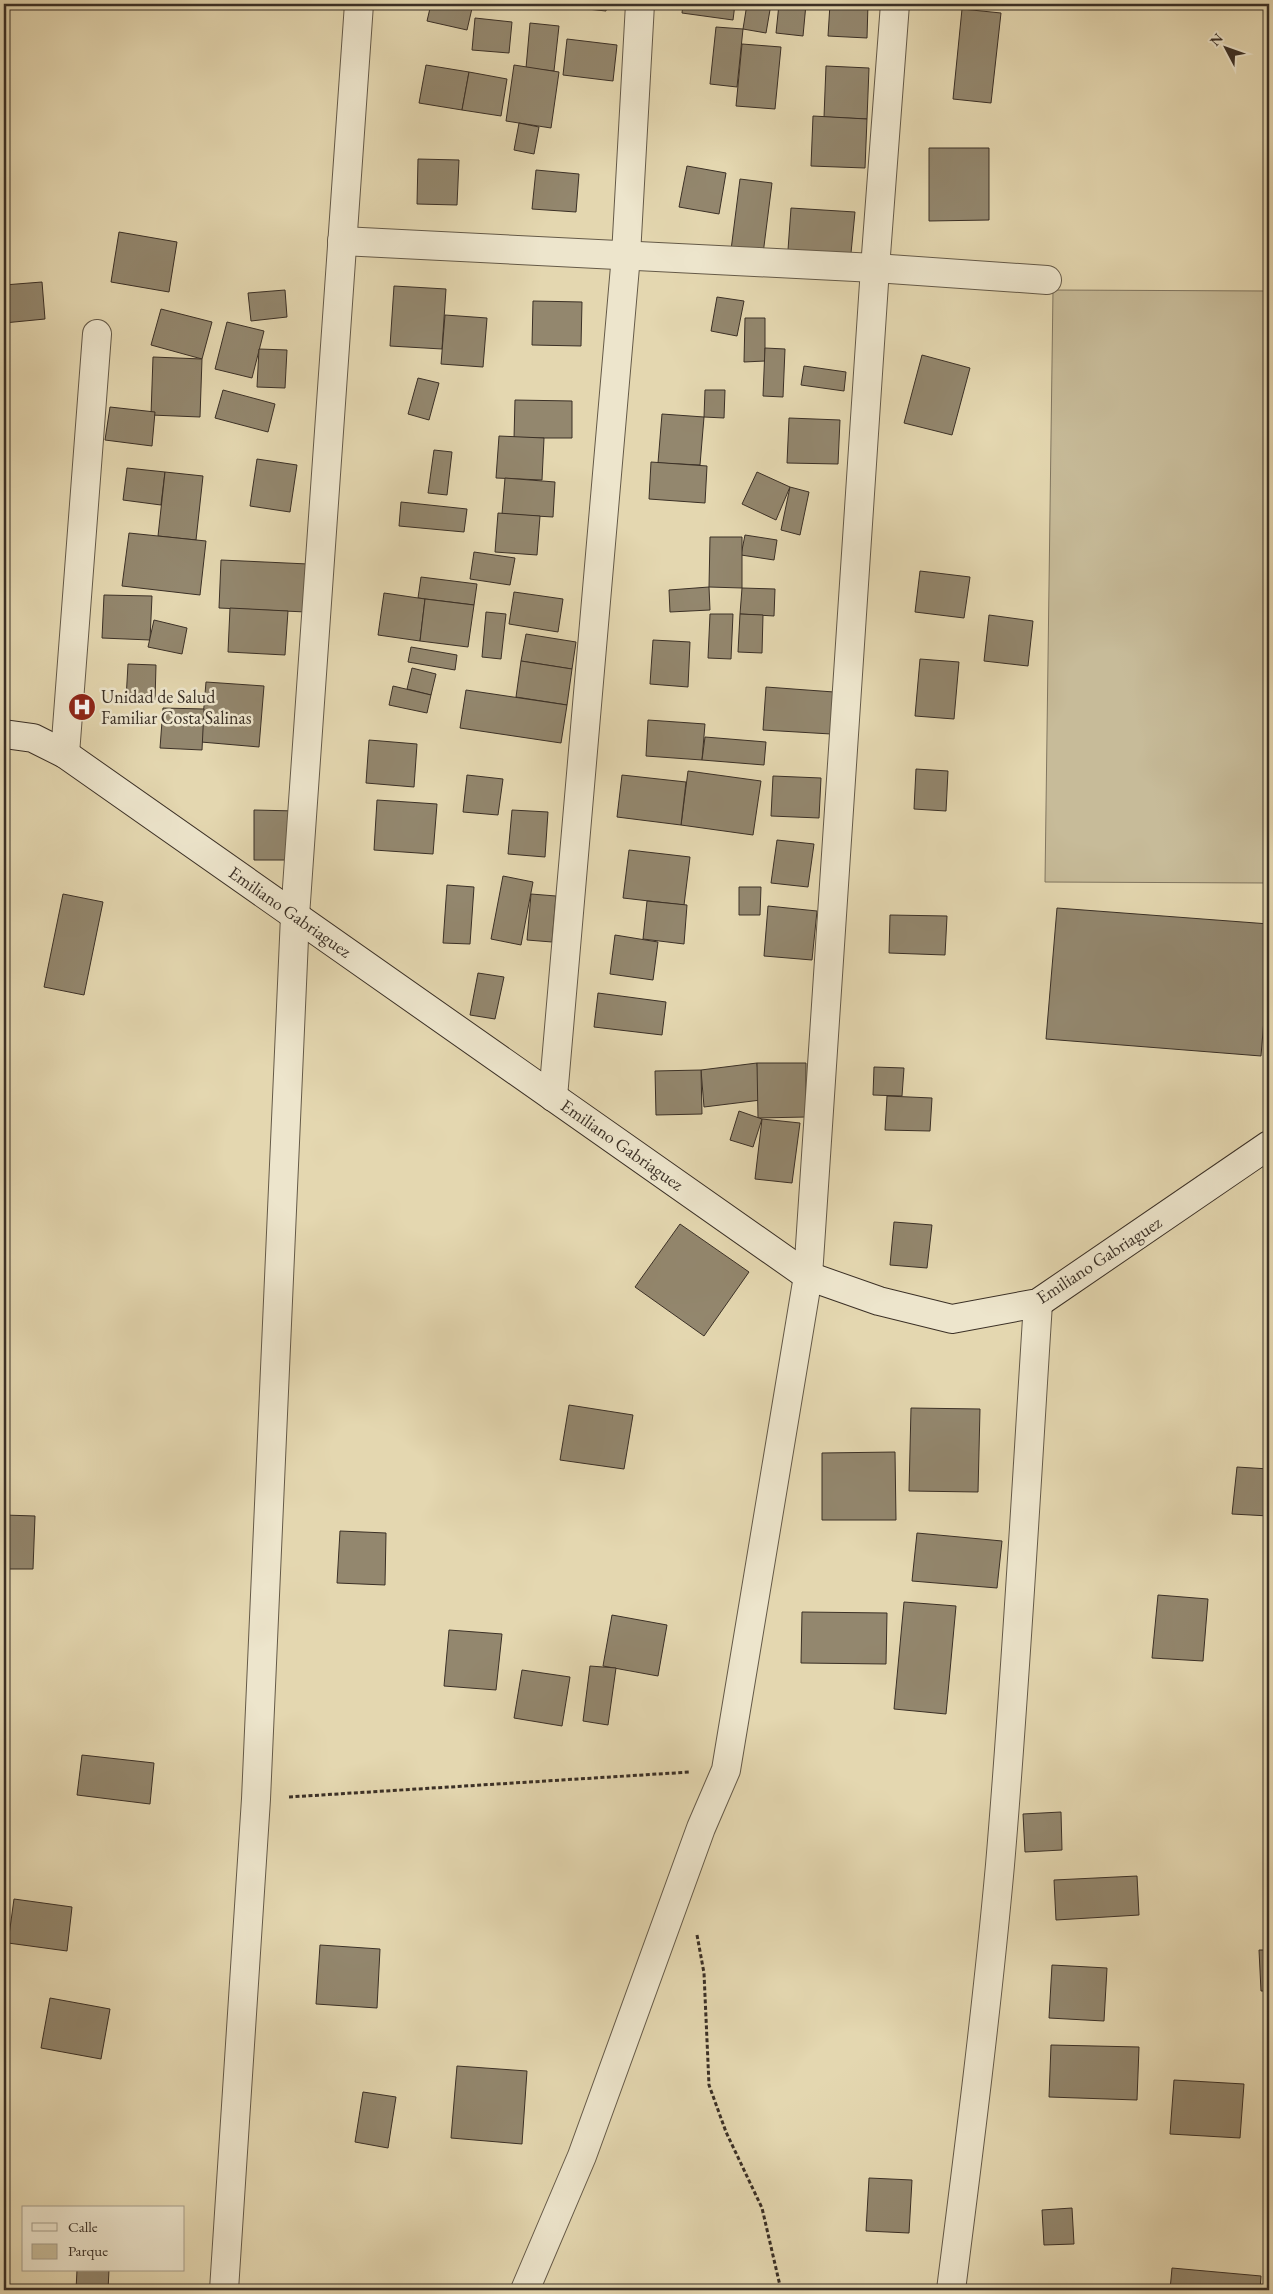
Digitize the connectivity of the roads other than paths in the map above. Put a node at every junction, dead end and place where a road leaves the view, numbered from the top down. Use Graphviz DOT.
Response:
graph roads {
  1 [pos="359,4"];
  2 [pos="640,4"];
  3 [pos="894,4"];
  4 [pos="342,242"];
  5 [pos="626,255"];
  6 [pos="875,268"];
  7 [pos="1047,280"];
  8 [pos="96,334"];
  9 [pos="4,734"];
  10 [pos="65,754"];
  11 [pos="295,916"];
  12 [pos="553,1097"];
  13 [pos="1269,1144"];
  14 [pos="808,1276"];
  15 [pos="1038,1303"];
  16 [pos="224,2290"];
  17 [pos="525,2290"];
  18 [pos="951,2290"];
  1 -- 4 [label="street"];
  2 -- 5 [label="street"];
  3 -- 6 [label="street"];
  4 -- 5 [label="street"];
  4 -- 11 [label="street"];
  5 -- 6 [label="street"];
  5 -- 12 [label="street"];
  6 -- 7 [label="street"];
  6 -- 14 [label="street"];
  8 -- 10 [label="street"];
  9 -- 10 [label="street, Emiliano Gabriaguez"];
  10 -- 11 [label="street, Emiliano Gabriaguez"];
  11 -- 12 [label="street, Emiliano Gabriaguez"];
  11 -- 16 [label="street"];
  12 -- 14 [label="street, Emiliano Gabriaguez"];
  13 -- 15 [label="street, Emiliano Gabriaguez"];
  14 -- 15 [label="street, Emiliano Gabriaguez"];
  14 -- 17 [label="street"];
  15 -- 18 [label="street"];
}
